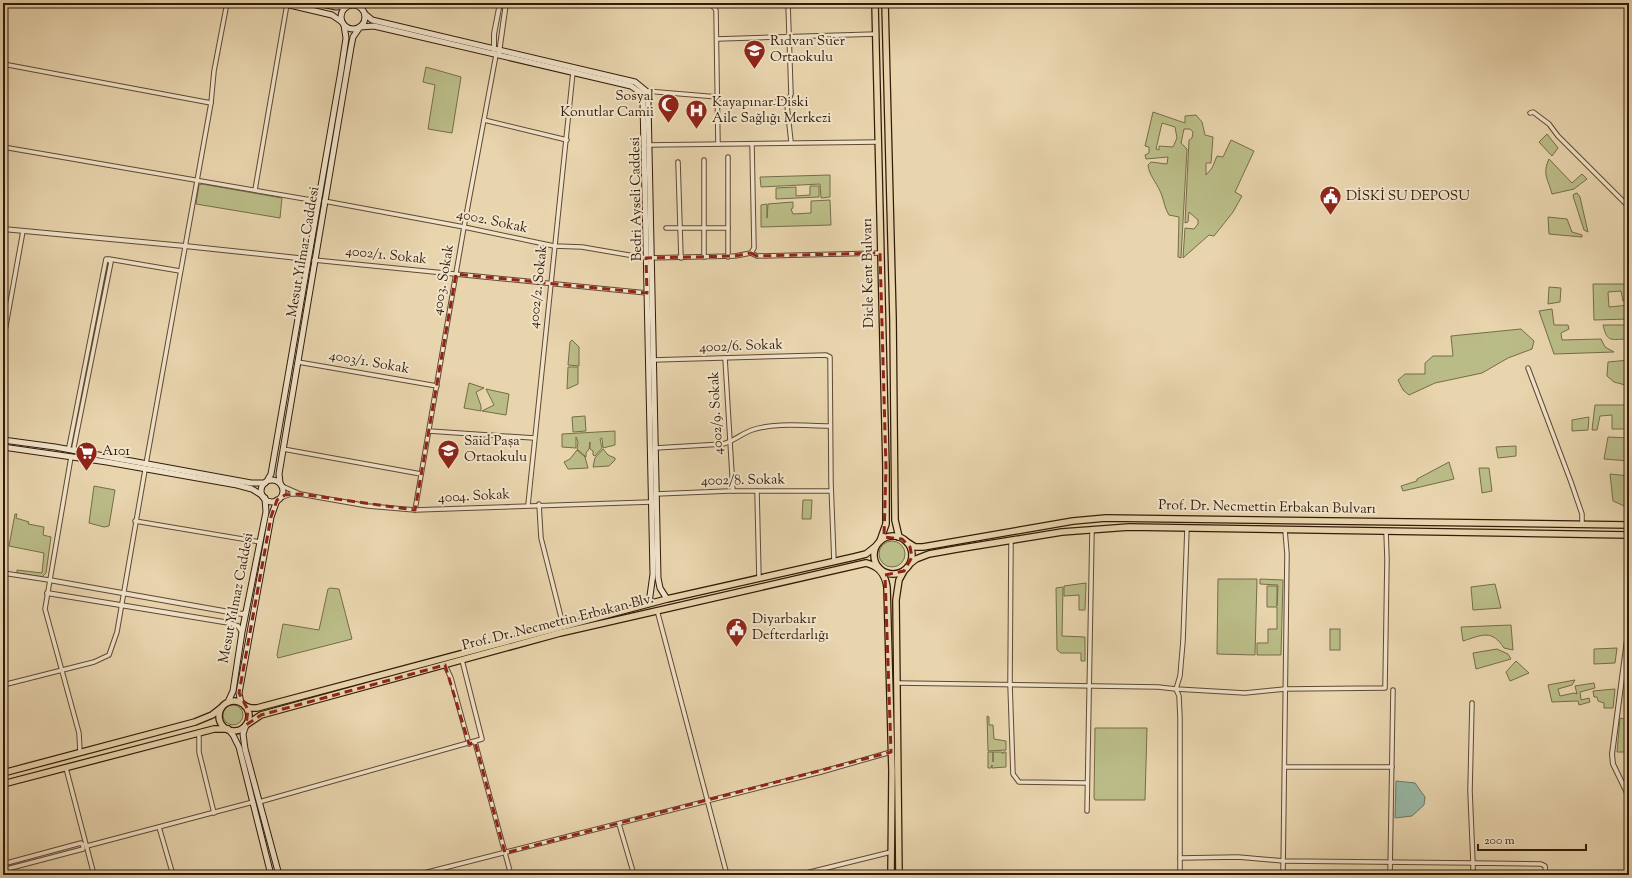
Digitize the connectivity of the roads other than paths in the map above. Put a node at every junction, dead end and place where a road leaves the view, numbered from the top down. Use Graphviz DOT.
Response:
graph roads {
  1 [pos="226,3"];
  2 [pos="317,3"];
  3 [pos="500,3"];
  4 [pos="506,3"];
  5 [pos="788,3"];
  6 [pos="875,3"];
  7 [pos="885,3"];
  8 [pos="284,4"];
  9 [pos="713,4"];
  10 [pos="349,5"];
  11 [pos="363,9"];
  12 [pos="343,24"];
  13 [pos="360,27"];
  14 [pos="876,34"];
  15 [pos="788,37"];
  16 [pos="717,39"];
  17 [pos="496,52"];
  18 [pos="3,64"];
  19 [pos="573,72"];
  20 [pos="646,91"];
  21 [pos="718,97"];
  22 [pos="211,102"];
  23 [pos="718,103"];
  24 [pos="787,105"];
  25 [pos="1530,113"];
  26 [pos="484,120"];
  27 [pos="567,140"];
  28 [pos="791,142"];
  29 [pos="878,142"];
  30 [pos="718,144"];
  31 [pos="752,144"];
  32 [pos="648,145"];
  33 [pos="3,147"];
  34 [pos="728,157"];
  35 [pos="704,160"];
  36 [pos="678,162"];
  37 [pos="196,180"];
  38 [pos="255,190"];
  39 [pos="317,201"];
  40 [pos="324,201"];
  41 [pos="1629,207"];
  42 [pos="464,226"];
  43 [pos="666,228"];
  44 [pos="680,228"];
  45 [pos="704,228"];
  46 [pos="728,228"];
  47 [pos="3,230"];
  48 [pos="23,231"];
  49 [pos="185,246"];
  50 [pos="554,246"];
  51 [pos="751,253"];
  52 [pos="880,253"];
  53 [pos="704,257"];
  54 [pos="728,257"];
  55 [pos="648,258"];
  56 [pos="681,258"];
  57 [pos="109,259"];
  58 [pos="307,259"];
  59 [pos="314,260"];
  60 [pos="180,271"];
  61 [pos="456,274"];
  62 [pos="550,284"];
  63 [pos="647,293"];
  64 [pos="3,342"];
  65 [pos="725,358"];
  66 [pos="653,360"];
  67 [pos="298,362"];
  68 [pos="1528,368"];
  69 [pos="437,386"];
  70 [pos="830,426"];
  71 [pos="429,431"];
  72 [pos="534,438"];
  73 [pos="3,440"];
  74 [pos="730,442"];
  75 [pos="3,447"];
  76 [pos="655,448"];
  77 [pos="66,449"];
  78 [pos="283,449"];
  79 [pos="76,451"];
  80 [pos="70,457"];
  81 [pos="145,467"];
  82 [pos="421,474"];
  83 [pos="266,482"];
  84 [pos="281,484"];
  85 [pos="733,491"];
  86 [pos="757,491"];
  87 [pos="831,491"];
  88 [pos="300,494"];
  89 [pos="656,494"];
  90 [pos="264,497"];
  91 [pos="278,499"];
  92 [pos="651,502"];
  93 [pos="539,504"];
  94 [pos="528,505"];
  95 [pos="415,510"];
  96 [pos="136,521"];
  97 [pos="1582,525"];
  98 [pos="1629,525"];
  99 [pos="1187,528"];
  100 [pos="1092,530"];
  101 [pos="1285,530"];
  102 [pos="1386,531"];
  103 [pos="1629,535"];
  104 [pos="899,537"];
  105 [pos="1011,541"];
  106 [pos="260,542"];
  107 [pos="907,542"];
  108 [pos="878,544"];
  109 [pos="834,563"];
  110 [pos="911,563"];
  111 [pos="880,569"];
  112 [pos="904,571"];
  113 [pos="3,573"];
  114 [pos="760,578"];
  115 [pos="49,580"];
  116 [pos="47,593"];
  117 [pos="124,593"];
  118 [pos="667,599"];
  119 [pos="650,603"];
  120 [pos="122,605"];
  121 [pos="657,610"];
  122 [pos="246,612"];
  123 [pos="563,625"];
  124 [pos="1629,625"];
  125 [pos="242,632"];
  126 [pos="462,660"];
  127 [pos="445,665"];
  128 [pos="61,670"];
  129 [pos="897,683"];
  130 [pos="1010,684"];
  131 [pos="3,685"];
  132 [pos="1089,686"];
  133 [pos="1176,689"];
  134 [pos="1285,689"];
  135 [pos="1393,690"];
  136 [pos="228,702"];
  137 [pos="1472,703"];
  138 [pos="243,704"];
  139 [pos="221,708"];
  140 [pos="246,724"];
  141 [pos="228,729"];
  142 [pos="200,733"];
  143 [pos="475,742"];
  144 [pos="469,744"];
  145 [pos="80,752"];
  146 [pos="891,752"];
  147 [pos="1285,767"];
  148 [pos="1392,767"];
  149 [pos="66,768"];
  150 [pos="3,773"];
  151 [pos="1087,783"];
  152 [pos="3,784"];
  153 [pos="1629,797"];
  154 [pos="708,801"];
  155 [pos="253,802"];
  156 [pos="259,802"];
  157 [pos="214,812"];
  158 [pos="1087,812"];
  159 [pos="619,824"];
  160 [pos="159,827"];
  161 [pos="87,846"];
  162 [pos="505,852"];
  163 [pos="891,852"];
  164 [pos="1180,858"];
  165 [pos="1284,861"];
  166 [pos="1390,862"];
  167 [pos="1473,863"];
  168 [pos="3,864"];
  169 [pos="3,870"];
  170 [pos="94,875"];
  171 [pos="173,875"];
  172 [pos="271,875"];
  173 [pos="279,875"];
  174 [pos="416,875"];
  175 [pos="511,875"];
  176 [pos="634,875"];
  177 [pos="727,875"];
  178 [pos="798,875"];
  179 [pos="891,875"];
  180 [pos="899,875"];
  181 [pos="1180,875"];
  182 [pos="1283,875"];
  183 [pos="1390,875"];
  184 [pos="1473,875"];
  185 [pos="1546,875"];
  1 -- 22 [label="street"];
  2 -- 10 [label="main road"];
  3 -- 17 [label="street"];
  4 -- 17 [label="street"];
  5 -- 15 [label="street"];
  6 -- 14 [label="main road, Dicle Kent Bulvarı"];
  7 -- 104 [label="main road, Dicle Kent Bulvarı"];
  8 -- 12 [label="main road"];
  8 -- 38 [label="street"];
  9 -- 16 [label="street"];
  10 -- 11 [label="main road"];
  10 -- 12 [label="main road"];
  11 -- 13 [label="main road"];
  11 -- 17 [label="main road, Bedri Ayseli Caddesi"];
  12 -- 13 [label="main road"];
  12 -- 39 [label="main road, Mesut Yılmaz Caddesi"];
  13 -- 17 [label="main road, Bedri Ayseli Caddesi"];
  13 -- 40 [label="main road, Mesut Yılmaz Caddesi"];
  14 -- 15 [label="street"];
  14 -- 29 [label="main road, Dicle Kent Bulvarı"];
  15 -- 16 [label="street"];
  15 -- 24 [label="street"];
  16 -- 21 [label="street"];
  17 -- 19 [label="main road, Bedri Ayseli Caddesi"];
  17 -- 20 [label="main road, Bedri Ayseli Caddesi"];
  17 -- 26 [label="street, 4003. Sokak"];
  18 -- 22 [label="street"];
  19 -- 27 [label="street, 4002/2. Sokak"];
  19 -- 55 [label="main road, Bedri Ayseli Caddesi"];
  20 -- 21 [label="street"];
  20 -- 32 [label="main road, Bedri Ayseli Caddesi"];
  21 -- 23 [label="street"];
  22 -- 37 [label="street"];
  23 -- 24 [label="street"];
  23 -- 30 [label="street"];
  24 -- 28 [label="street"];
  25 -- 41 [label="street"];
  26 -- 27 [label="street"];
  26 -- 42 [label="street, 4003. Sokak"];
  27 -- 50 [label="street, 4002/2. Sokak"];
  28 -- 29 [label="street"];
  28 -- 31 [label="street"];
  29 -- 52 [label="main road, Dicle Kent Bulvarı"];
  30 -- 31 [label="street"];
  30 -- 32 [label="street"];
  31 -- 51 [label="street"];
  32 -- 55 [label="main road, Bedri Ayseli Caddesi"];
  33 -- 37 [label="street"];
  34 -- 46 [label="street"];
  35 -- 45 [label="street"];
  36 -- 44 [label="street"];
  37 -- 38 [label="street"];
  37 -- 49 [label="street"];
  38 -- 39 [label="street"];
  39 -- 58 [label="main road, Mesut Yılmaz Caddesi"];
  40 -- 42 [label="street, 4002. Sokak"];
  40 -- 59 [label="main road, Mesut Yılmaz Caddesi"];
  42 -- 50 [label="street, 4002. Sokak"];
  42 -- 61 [label="street, 4003. Sokak"];
  43 -- 44 [label="street"];
  44 -- 45 [label="street"];
  44 -- 56 [label="street"];
  45 -- 46 [label="street"];
  45 -- 53 [label="street"];
  46 -- 54 [label="street"];
  47 -- 48 [label="street"];
  48 -- 49 [label="street"];
  48 -- 64 [label="street"];
  49 -- 58 [label="street"];
  49 -- 60 [label="street"];
  50 -- 55 [label="street, 4002. Sokak"];
  50 -- 62 [label="street, 4002/2. Sokak"];
  51 -- 52 [label="street, 4002. Sokak"];
  51 -- 54 [label="street, 4002. Sokak"];
  52 -- 108 [label="main road, Dicle Kent Bulvarı"];
  53 -- 54 [label="street, 4002. Sokak"];
  53 -- 56 [label="street, 4002. Sokak"];
  55 -- 56 [label="street, 4002. Sokak"];
  55 -- 63 [label="main road, Bedri Ayseli Caddesi"];
  55 -- 66 [label="main road, Bedri Ayseli Caddesi"];
  57 -- 60 [label="street"];
  57 -- 77 [label="street"];
  57 -- 79 [label="street"];
  58 -- 83 [label="main road, Mesut Yılmaz Caddesi"];
  59 -- 61 [label="street, 4002/1. Sokak"];
  59 -- 67 [label="main road, Mesut Yılmaz Caddesi"];
  60 -- 81 [label="street"];
  61 -- 62 [label="street, 4002/1. Sokak"];
  61 -- 69 [label="street, 4003. Sokak"];
  62 -- 63 [label="street, 4002/1. Sokak"];
  62 -- 72 [label="street, 4002/2. Sokak"];
  63 -- 92 [label="main road, Bedri Ayseli Caddesi"];
  65 -- 66 [label="street, 4002/6. Sokak"];
  65 -- 70 [label="street, 4002/6. Sokak"];
  65 -- 74 [label="street, 4002/9. Sokak"];
  66 -- 76 [label="main road, Bedri Ayseli Caddesi"];
  67 -- 69 [label="street, 4003/1. Sokak"];
  67 -- 78 [label="main road, Mesut Yılmaz Caddesi"];
  68 -- 97 [label="street"];
  69 -- 71 [label="street, 4003. Sokak"];
  70 -- 74 [label="street"];
  70 -- 87 [label="street"];
  71 -- 72 [label="street"];
  71 -- 82 [label="street, 4003. Sokak"];
  72 -- 94 [label="street, 4002/2. Sokak"];
  73 -- 77 [label="main road"];
  74 -- 76 [label="street"];
  74 -- 85 [label="street, 4002/9. Sokak"];
  75 -- 80 [label="main road"];
  76 -- 89 [label="main road, Bedri Ayseli Caddesi"];
  77 -- 79 [label="main road"];
  78 -- 82 [label="street"];
  78 -- 84 [label="main road, Mesut Yılmaz Caddesi"];
  79 -- 81 [label="main road"];
  80 -- 81 [label="main road"];
  80 -- 115 [label="street"];
  81 -- 83 [label="main road"];
  81 -- 90 [label="main road"];
  81 -- 96 [label="street"];
  82 -- 95 [label="street, 4003. Sokak"];
  83 -- 84 [label="main road"];
  83 -- 90 [label="main road"];
  84 -- 88 [label="street"];
  84 -- 91 [label="main road"];
  85 -- 86 [label="street, 4002/8. Sokak"];
  85 -- 89 [label="street, 4002/8. Sokak"];
  86 -- 87 [label="street, 4002/8. Sokak"];
  86 -- 114 [label="street"];
  87 -- 109 [label="street"];
  88 -- 91 [label="street"];
  88 -- 95 [label="street, 4004. Sokak"];
  89 -- 118 [label="main road, Bedri Ayseli Caddesi"];
  90 -- 91 [label="main road"];
  90 -- 106 [label="main road, Mesut Yılmaz Caddesi"];
  91 -- 138 [label="main road, Mesut Yılmaz Caddesi"];
  92 -- 93 [label="street, 4004. Sokak"];
  92 -- 119 [label="main road, Bedri Ayseli Caddesi"];
  93 -- 94 [label="street, 4004. Sokak"];
  93 -- 123 [label="street"];
  94 -- 95 [label="street, 4004. Sokak"];
  96 -- 106 [label="street"];
  96 -- 117 [label="street"];
  97 -- 98 [label="main road, Prof. Dr. Necmettin Erbakan Bulvarı"];
  97 -- 107 [label="main road, Prof. Dr. Necmettin Erbakan Bulvarı"];
  99 -- 100 [label="main road, Prof. Dr. Necmettin Erbakan Bulvarı"];
  99 -- 101 [label="main road, Prof. Dr. Necmettin Erbakan Bulvarı"];
  99 -- 133 [label="street"];
  100 -- 105 [label="main road, Prof. Dr. Necmettin Erbakan Bulvarı"];
  100 -- 132 [label="street"];
  101 -- 102 [label="main road, Prof. Dr. Necmettin Erbakan Bulvarı"];
  101 -- 134 [label="street"];
  102 -- 103 [label="main road, Prof. Dr. Necmettin Erbakan Bulvarı"];
  102 -- 134 [label="street"];
  104 -- 107 [label="main road"];
  104 -- 108 [label="main road"];
  105 -- 110 [label="main road, Prof. Dr. Necmettin Erbakan Bulvarı"];
  105 -- 130 [label="street"];
  106 -- 122 [label="main road, Mesut Yılmaz Caddesi"];
  107 -- 110 [label="main road"];
  108 -- 109 [label="main road, Prof. Dr. Necmettin Erbakan Blv."];
  108 -- 111 [label="main road"];
  109 -- 114 [label="main road, Prof. Dr. Necmettin Erbakan Blv."];
  110 -- 112 [label="main road"];
  111 -- 112 [label="main road"];
  111 -- 121 [label="main road, Prof. Dr. Necmettin Erbakan Blv."];
  111 -- 146 [label="main road"];
  112 -- 129 [label="main road"];
  113 -- 115 [label="street"];
  114 -- 118 [label="main road, Prof. Dr. Necmettin Erbakan Blv."];
  115 -- 116 [label="street"];
  115 -- 117 [label="street"];
  116 -- 120 [label="street"];
  116 -- 128 [label="street"];
  117 -- 120 [label="street"];
  117 -- 122 [label="street"];
  118 -- 119 [label="main road, Prof. Dr. Necmettin Erbakan Blv."];
  119 -- 123 [label="main road, Prof. Dr. Necmettin Erbakan Blv."];
  120 -- 125 [label="street"];
  120 -- 128 [label="street"];
  121 -- 126 [label="main road, Prof. Dr. Necmettin Erbakan Blv."];
  121 -- 154 [label="street"];
  122 -- 125 [label="main road, Mesut Yılmaz Caddesi"];
  123 -- 138 [label="main road, Prof. Dr. Necmettin Erbakan Blv."];
  124 -- 153 [label="street"];
  125 -- 136 [label="main road, Mesut Yılmaz Caddesi"];
  126 -- 127 [label="main road, Prof. Dr. Necmettin Erbakan Blv."];
  126 -- 143 [label="street"];
  127 -- 140 [label="main road, Prof. Dr. Necmettin Erbakan Blv."];
  127 -- 144 [label="street"];
  128 -- 131 [label="street"];
  128 -- 145 [label="street"];
  129 -- 130 [label="street"];
  129 -- 180 [label="main road"];
  130 -- 132 [label="street"];
  130 -- 151 [label="street"];
  132 -- 133 [label="street"];
  132 -- 151 [label="street"];
  133 -- 134 [label="street"];
  133 -- 164 [label="street"];
  134 -- 147 [label="street"];
  135 -- 148 [label="street"];
  136 -- 138 [label="main road"];
  136 -- 139 [label="main road"];
  137 -- 167 [label="street"];
  138 -- 140 [label="main road"];
  139 -- 141 [label="main road"];
  139 -- 145 [label="main road"];
  140 -- 141 [label="main road"];
  140 -- 156 [label="main road"];
  141 -- 142 [label="main road"];
  141 -- 155 [label="main road"];
  142 -- 149 [label="main road"];
  142 -- 157 [label="street"];
  143 -- 144 [label="street"];
  143 -- 162 [label="street"];
  144 -- 156 [label="street"];
  145 -- 150 [label="main road"];
  146 -- 154 [label="street"];
  146 -- 163 [label="main road"];
  147 -- 148 [label="street"];
  147 -- 165 [label="street"];
  148 -- 166 [label="street"];
  149 -- 152 [label="main road"];
  149 -- 161 [label="street"];
  151 -- 158 [label="street"];
  154 -- 159 [label="street"];
  154 -- 177 [label="street"];
  155 -- 157 [label="street"];
  155 -- 172 [label="main road"];
  156 -- 173 [label="main road"];
  157 -- 160 [label="street"];
  159 -- 162 [label="street"];
  159 -- 176 [label="street"];
  160 -- 161 [label="street"];
  160 -- 171 [label="street"];
  161 -- 170 [label="street"];
  162 -- 174 [label="street"];
  162 -- 175 [label="street"];
  163 -- 178 [label="street"];
  163 -- 179 [label="main road"];
  164 -- 165 [label="street"];
  164 -- 181 [label="street"];
  165 -- 166 [label="street"];
  165 -- 182 [label="street"];
  166 -- 167 [label="street"];
  166 -- 183 [label="street"];
  167 -- 184 [label="street"];
  167 -- 185 [label="street"];
  168 -- 169 [label="street"];
}
